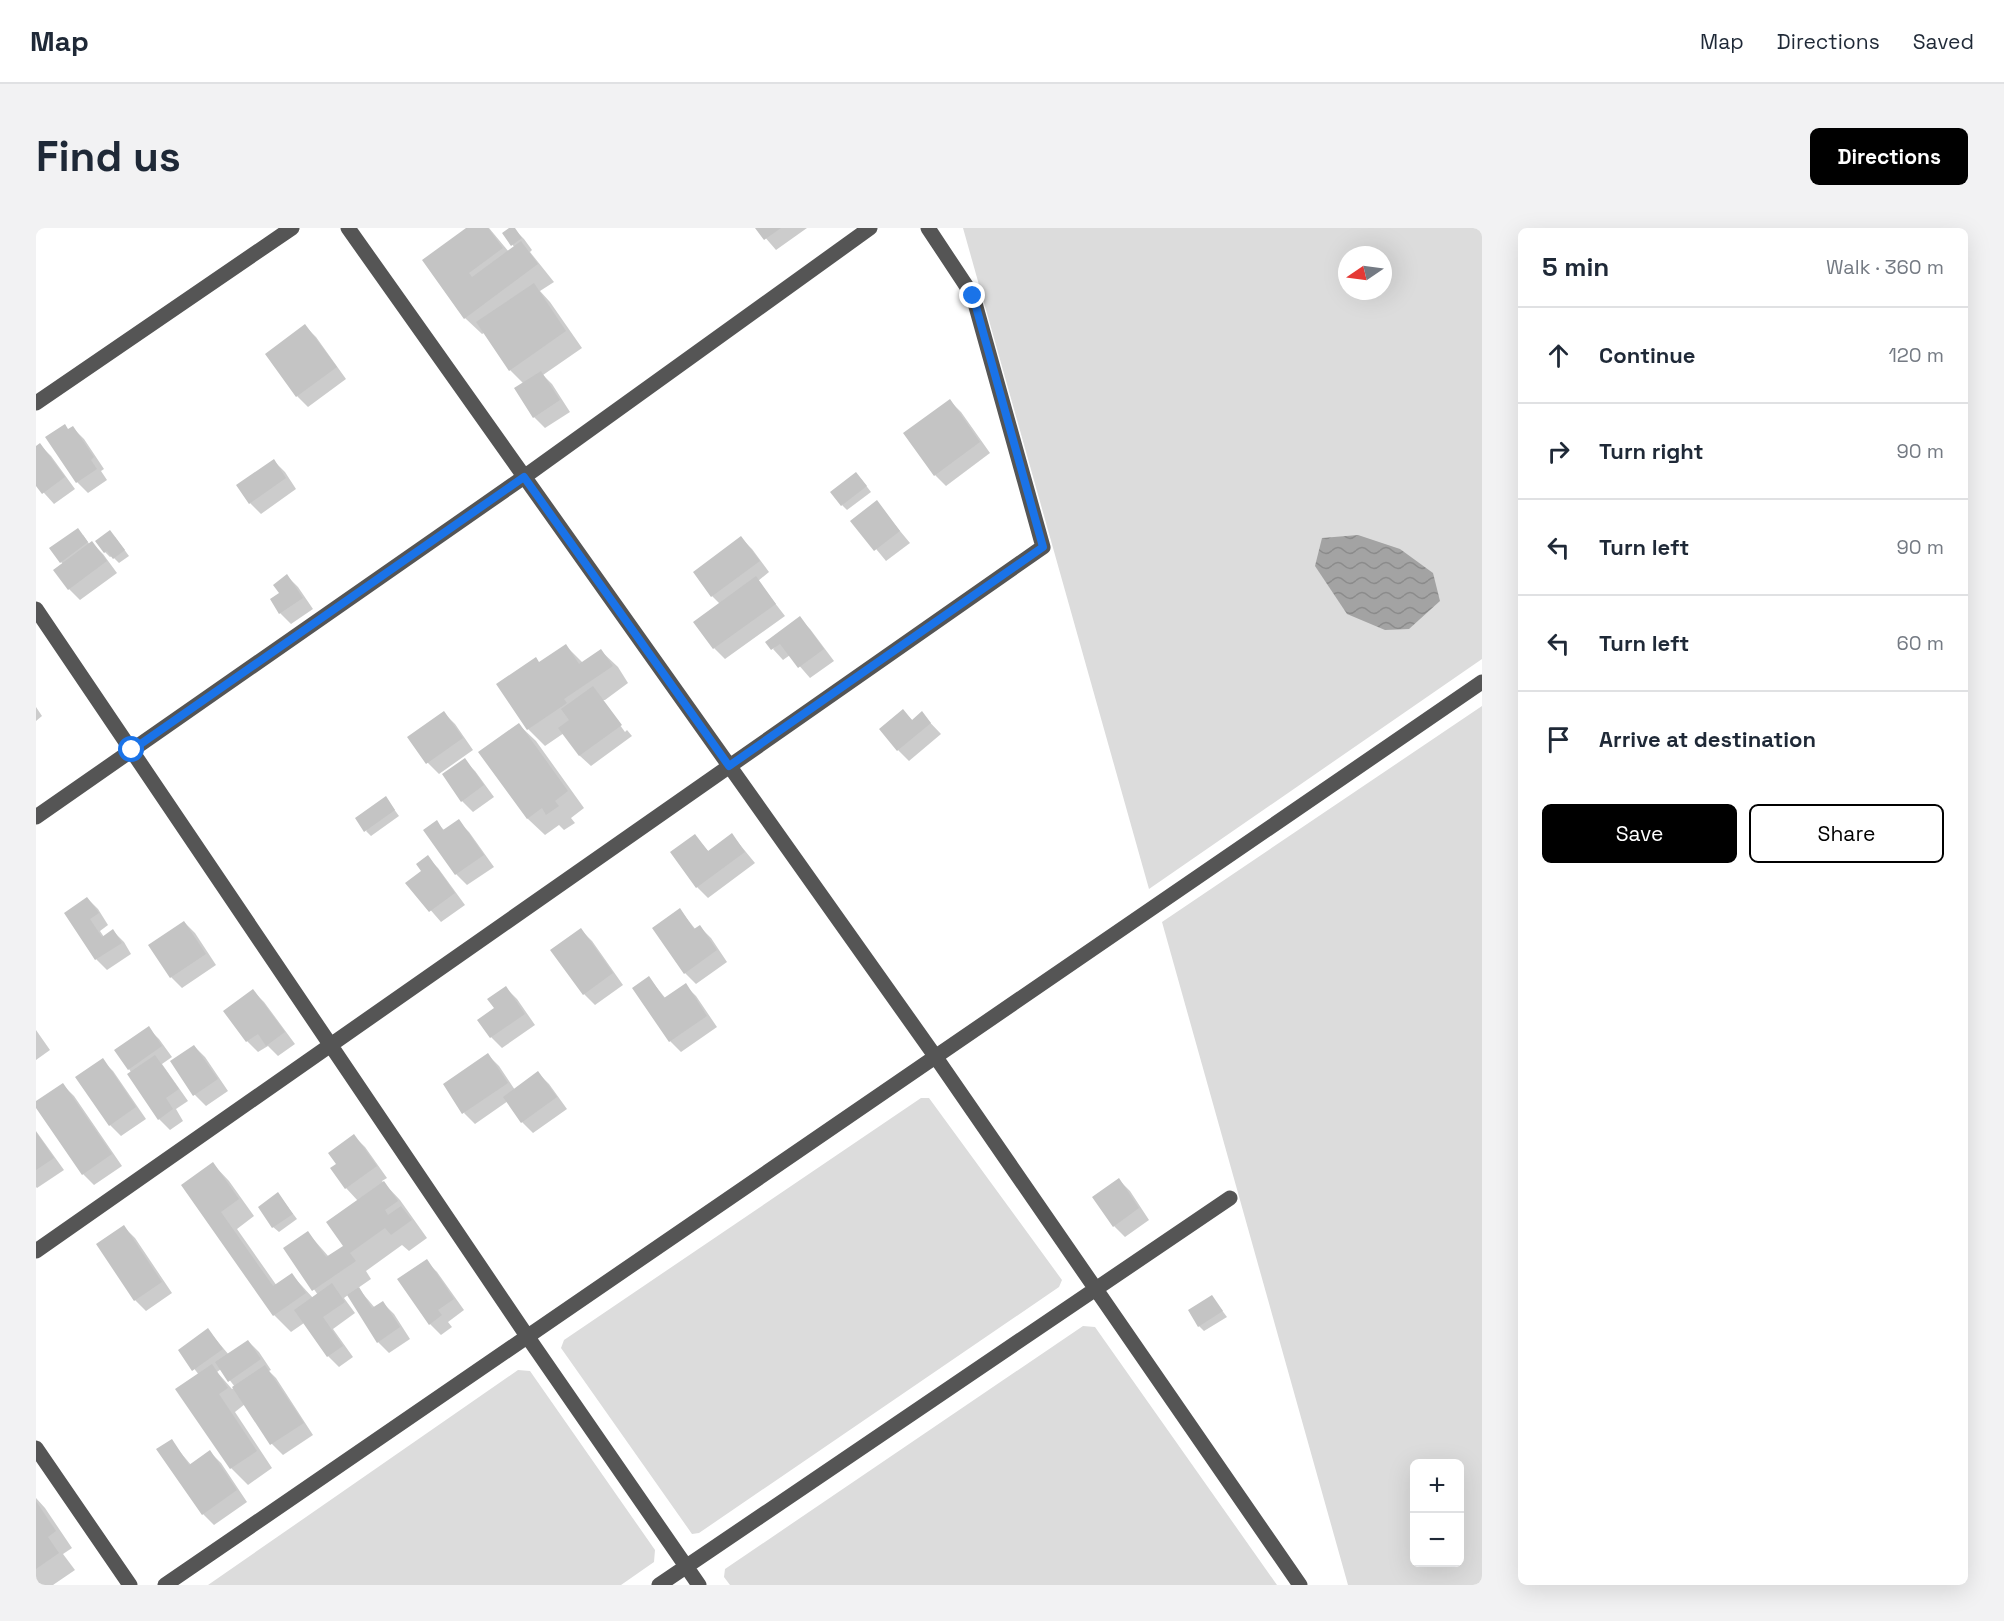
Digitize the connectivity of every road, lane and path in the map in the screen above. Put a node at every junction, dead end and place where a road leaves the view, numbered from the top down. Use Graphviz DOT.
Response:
graph roads {
  1 [pos="292,228"];
  2 [pos="348,228"];
  3 [pos="870,228"];
  4 [pos="928,228"];
  5 [pos="36,403"];
  6 [pos="524,477"];
  7 [pos="36,609"];
  8 [pos="1482,682"];
  9 [pos="132,750"];
  10 [pos="729,766"];
  11 [pos="36,817"];
  12 [pos="331,1045"];
  13 [pos="935,1056"];
  14 [pos="1230,1198"];
  15 [pos="36,1251"];
  16 [pos="1095,1289"];
  17 [pos="527,1336"];
  18 [pos="36,1448"];
  19 [pos="686,1567"];
  20 [pos="130,1585"];
  21 [pos="165,1585"];
  22 [pos="659,1585"];
  23 [pos="699,1585"];
  24 [pos="1300,1585"];
  1 -- 5 [label="street"];
  2 -- 6 [label="street"];
  3 -- 6 [label="street"];
  4 -- 10 [label="street"];
  6 -- 9 [label="street"];
  6 -- 10 [label="street"];
  7 -- 9 [label="street"];
  8 -- 13 [label="street"];
  9 -- 11 [label="street"];
  9 -- 12 [label="street"];
  10 -- 12 [label="street"];
  10 -- 13 [label="street"];
  12 -- 15 [label="street"];
  12 -- 17 [label="street"];
  13 -- 16 [label="street"];
  13 -- 17 [label="street"];
  14 -- 16 [label="street"];
  16 -- 19 [label="street"];
  16 -- 24 [label="street"];
  17 -- 19 [label="street"];
  17 -- 21 [label="street"];
  18 -- 20 [label="street"];
  19 -- 22 [label="street"];
  19 -- 23 [label="street"];
}
